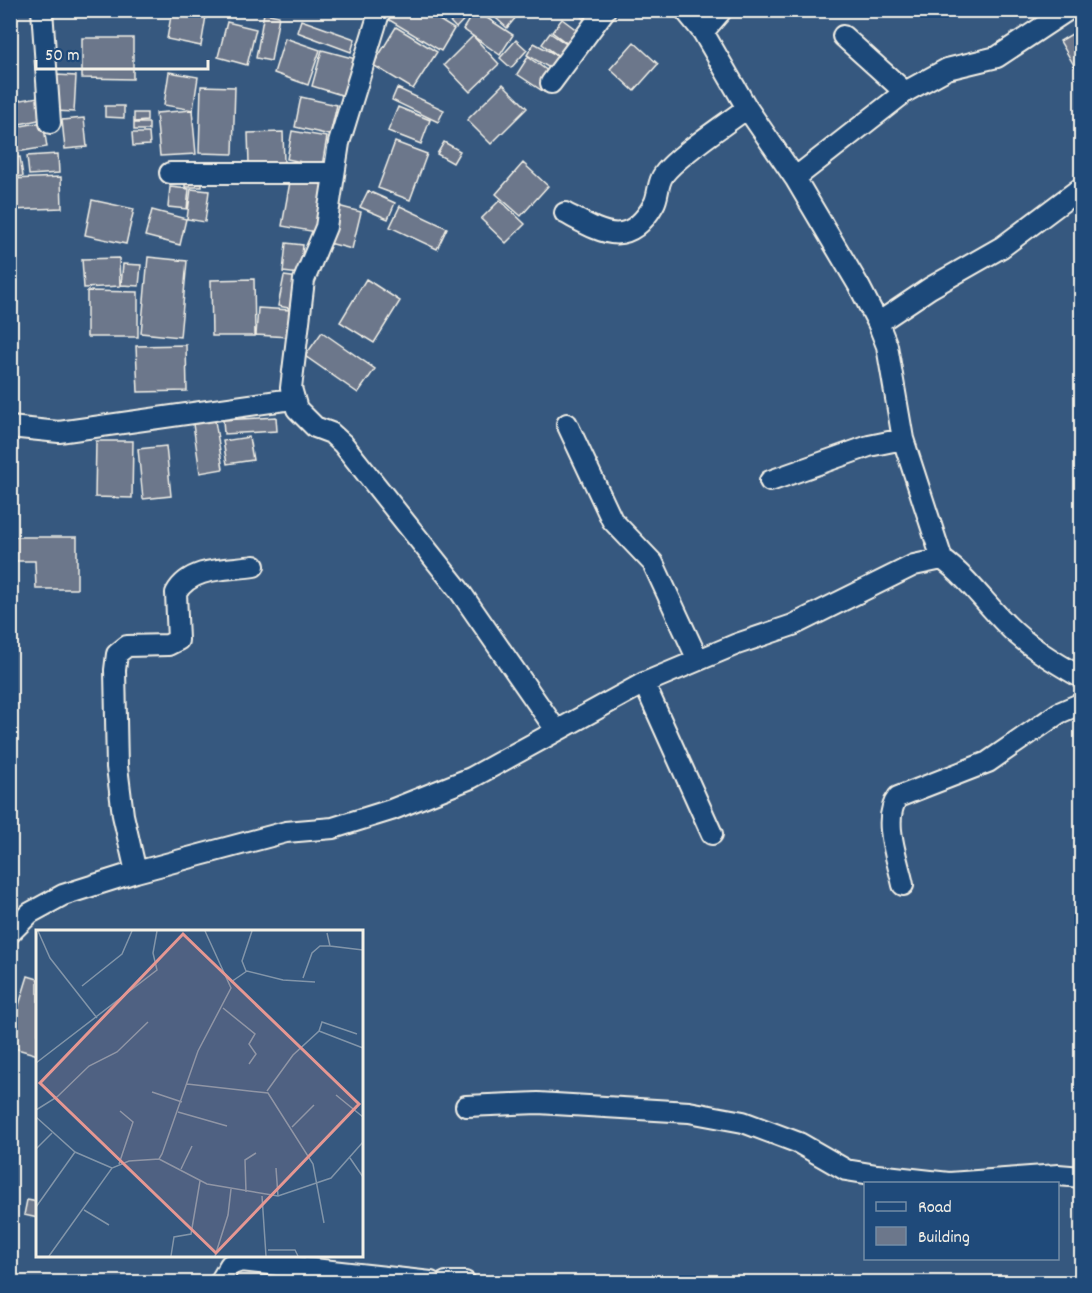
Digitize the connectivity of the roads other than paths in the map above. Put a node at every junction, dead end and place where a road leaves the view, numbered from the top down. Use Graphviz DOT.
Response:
graph roads {
  1 [pos="42,10"];
  2 [pos="380,10"];
  3 [pos="604,10"];
  4 [pos="685,10"];
  5 [pos="722,10"];
  6 [pos="1068,10"];
  7 [pos="704,32"];
  8 [pos="843,36"];
  9 [pos="551,83"];
  10 [pos="905,92"];
  11 [pos="747,108"];
  12 [pos="50,123"];
  13 [pos="170,173"];
  14 [pos="334,173"];
  15 [pos="795,178"];
  16 [pos="1082,187"];
  17 [pos="565,213"];
  18 [pos="878,323"];
  19 [pos="292,399"];
  20 [pos="567,424"];
  21 [pos="10,427"];
  22 [pos="903,439"];
  23 [pos="770,481"];
  24 [pos="942,559"];
  25 [pos="254,566"];
  26 [pos="698,660"];
  27 [pos="1082,678"];
  28 [pos="644,683"];
  29 [pos="1082,703"];
  30 [pos="556,730"];
  31 [pos="712,834"];
  32 [pos="135,872"];
  33 [pos="903,885"];
  34 [pos="10,933"];
  35 [pos="466,1106"];
  36 [pos="1082,1177"];
  37 [pos="940,1182"];
  38 [pos="963,1182"];
  39 [pos="220,1282"];
  40 [pos="431,1282"];
  41 [pos="446,1282"];
  42 [pos="465,1282"];
  1 -- 12 [label="street"];
  2 -- 14 [label="street"];
  3 -- 9 [label="street"];
  4 -- 7 [label="street"];
  5 -- 7 [label="street"];
  6 -- 10 [label="street"];
  7 -- 11 [label="street"];
  8 -- 10 [label="street"];
  10 -- 15 [label="street"];
  11 -- 15 [label="street"];
  11 -- 17 [label="street"];
  13 -- 14 [label="street"];
  14 -- 19 [label="street"];
  15 -- 18 [label="street"];
  16 -- 18 [label="street"];
  18 -- 22 [label="street"];
  19 -- 21 [label="street"];
  19 -- 30 [label="street"];
  20 -- 26 [label="street"];
  22 -- 23 [label="street"];
  22 -- 24 [label="street"];
  24 -- 26 [label="street"];
  24 -- 27 [label="street"];
  25 -- 32 [label="street"];
  26 -- 28 [label="street"];
  28 -- 30 [label="street"];
  28 -- 31 [label="street"];
  29 -- 33 [label="street"];
  30 -- 32 [label="street"];
  32 -- 34 [label="street"];
  35 -- 37 [label="street"];
  36 -- 38 [label="street"];
  39 -- 40 [label="street"];
  41 -- 42 [label="street"];
}
